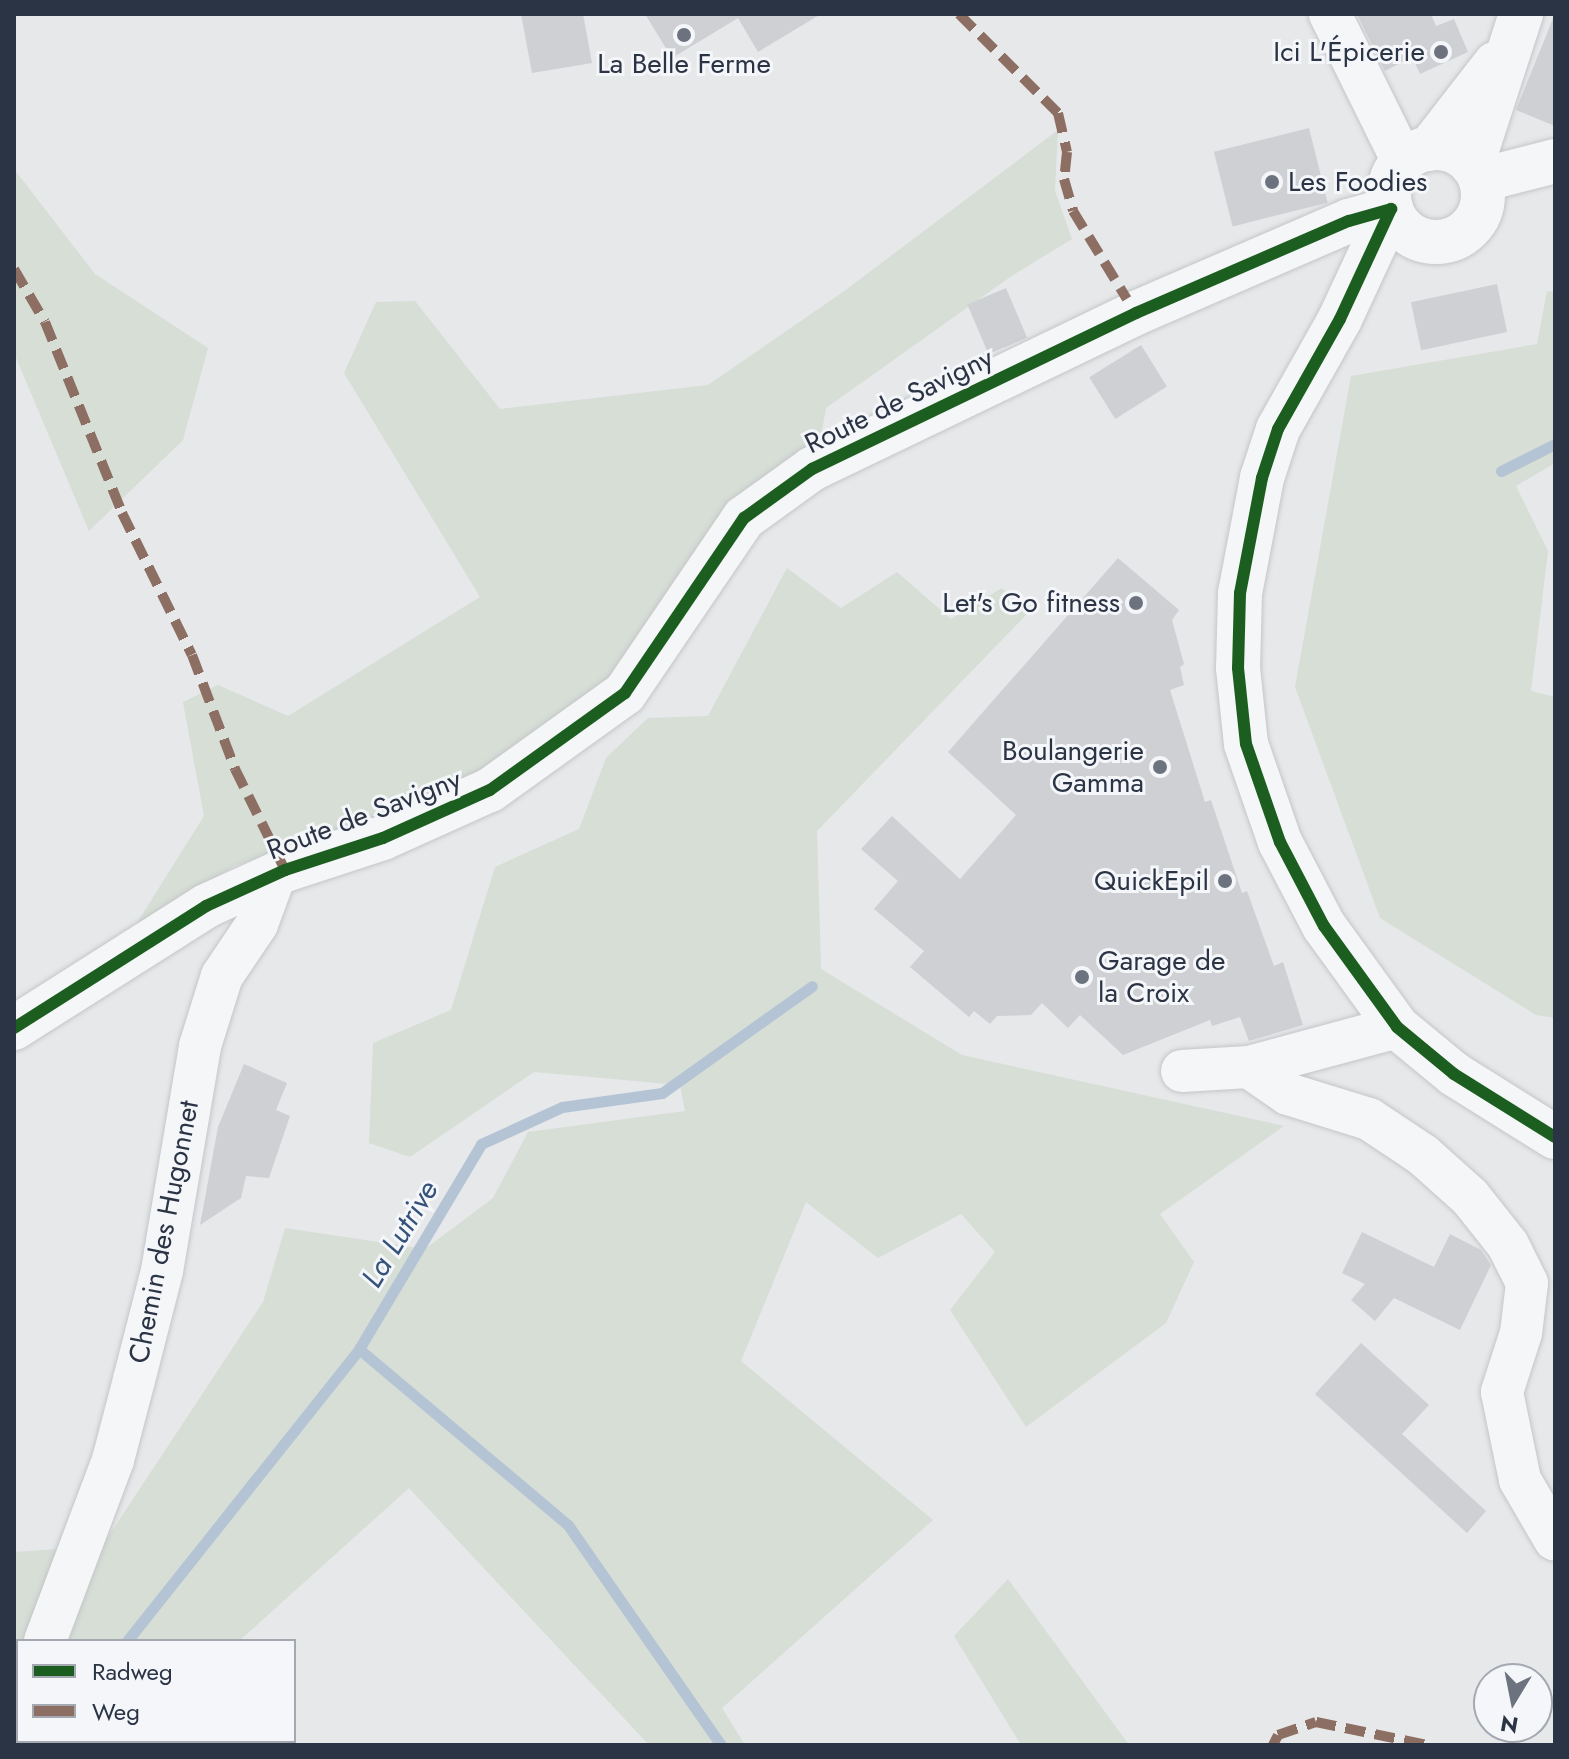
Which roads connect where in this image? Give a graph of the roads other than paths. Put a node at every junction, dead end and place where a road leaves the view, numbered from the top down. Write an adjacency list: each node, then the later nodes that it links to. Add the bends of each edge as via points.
1 (1330, 14): 3 (street)
2 (1513, 34): 3 (street); 5 (street)
3 (1416, 155): 5 (street, via 1453,152); 6 (street, via 1390,184)
4 (1555, 161): 5 (street)
5 (1477, 173): 7 (street, via 1481,209 1465,232 1452,239)
6 (1391, 209): 7 (street, via 1398,223); 8 (street); 9 (street, Route de Savigny, via 1136,313 812,469 744,518 625,693 490,790 383,838)
7 (1424, 240): 8 (street)
8 (1340, 319): 10 (street, via 1278,429 1262,478 1240,593 1238,668 1246,744 1280,842 1324,926)
9 (275, 875): 11 (street, Route de Savigny, via 206,906); 16 (street, Chemin des Hugonnet, via 257,924 222,976 200,1046 159,1285 113,1460)
10 (1397, 1027): 12 (street); 14 (street, via 1454,1074)
11 (14, 1028)
12 (1249, 1067): 13 (street); 15 (street, via 1288,1094 1369,1119 1423,1155 1470,1197 1508,1245 1527,1283 1521,1333 1502,1392 1520,1480)
13 (1182, 1071)
14 (1555, 1137)
15 (1555, 1540)
16 (46, 1639)

